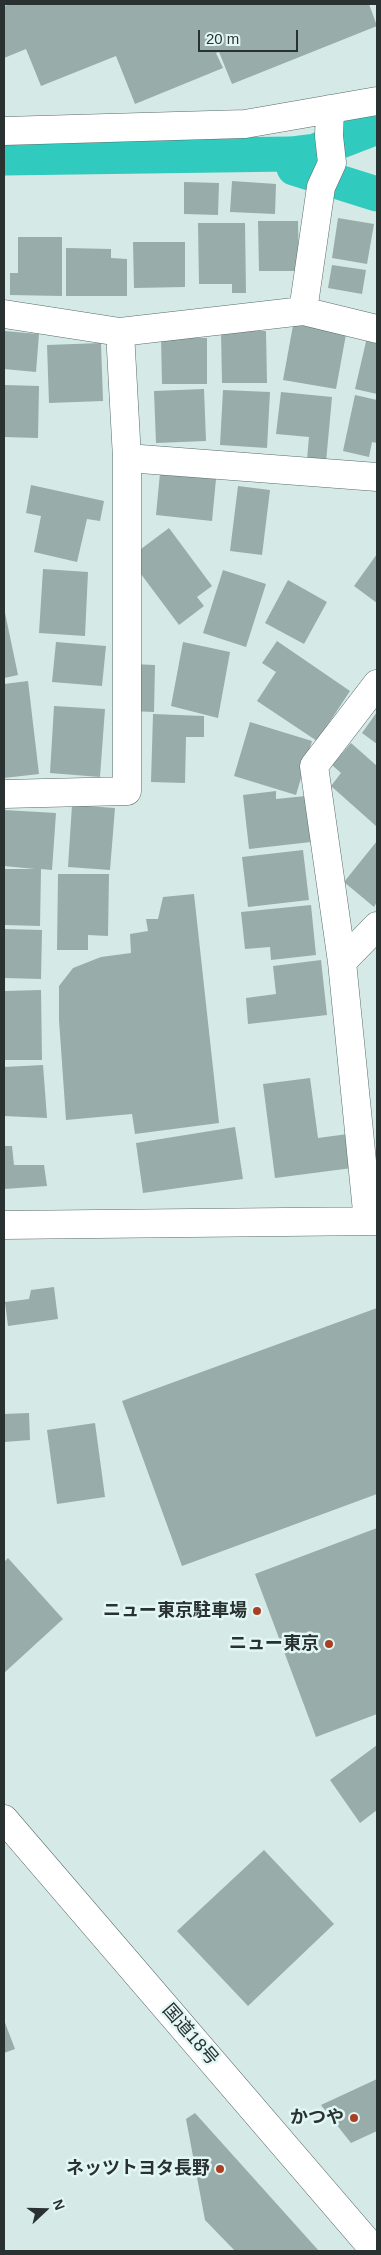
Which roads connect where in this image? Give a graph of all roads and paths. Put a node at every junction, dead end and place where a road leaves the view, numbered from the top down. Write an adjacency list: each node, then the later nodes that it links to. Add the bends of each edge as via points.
1 (377, 101): 3 (main road)
2 (4, 131): 3 (main road, via 245,124)
3 (331, 140): 4 (main road)
4 (303, 311): 6 (main road); 7 (main road)
5 (4, 314): 7 (main road)
6 (377, 329)
7 (120, 332): 8 (main road)
8 (127, 458): 9 (main road); 11 (main road, via 127,791)
9 (377, 477)
10 (377, 684): 13 (main road, via 314,766)
11 (4, 794)
12 (377, 926): 13 (main road)
13 (342, 962): 14 (main road)
14 (373, 1221): 15 (main road)
15 (4, 1225)
16 (4, 1819): 17 (main road, 国道18号)
17 (375, 2251)

